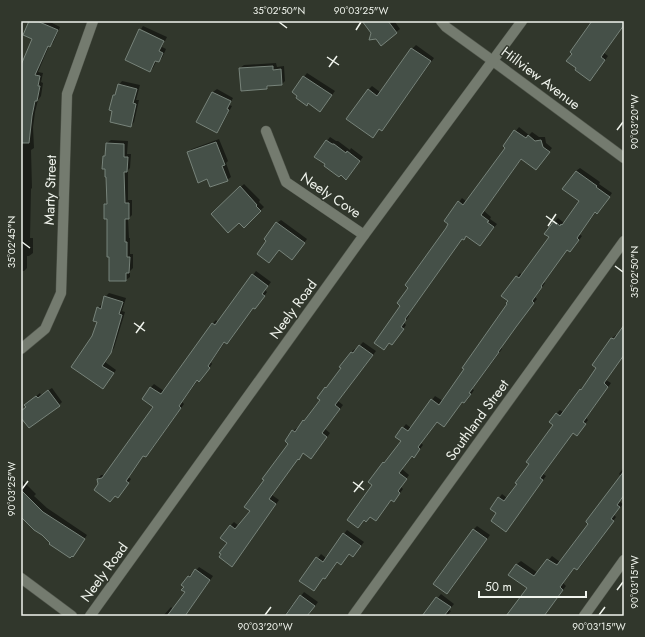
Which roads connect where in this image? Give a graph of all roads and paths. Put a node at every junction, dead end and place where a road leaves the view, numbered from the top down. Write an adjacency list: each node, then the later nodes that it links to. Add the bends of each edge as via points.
1 (93, 21): 9 (street, Marty Street, via 67,94 61,293 45,329)
2 (441, 21): 4 (street, Hillview Avenue)
3 (522, 21): 4 (street, Neely Road)
4 (493, 61): 6 (street, Hillview Avenue); 7 (street, Neely Road)
5 (266, 131): 7 (street, Neely Cove, via 286,182)
6 (624, 158)
7 (364, 235): 13 (street, Neely Road)
8 (624, 240): 14 (street, Southland Street)
9 (21, 349)
10 (624, 560): 15 (street)
11 (21, 578): 12 (street)
12 (72, 616)
13 (90, 616)
14 (353, 616)
15 (584, 616)

